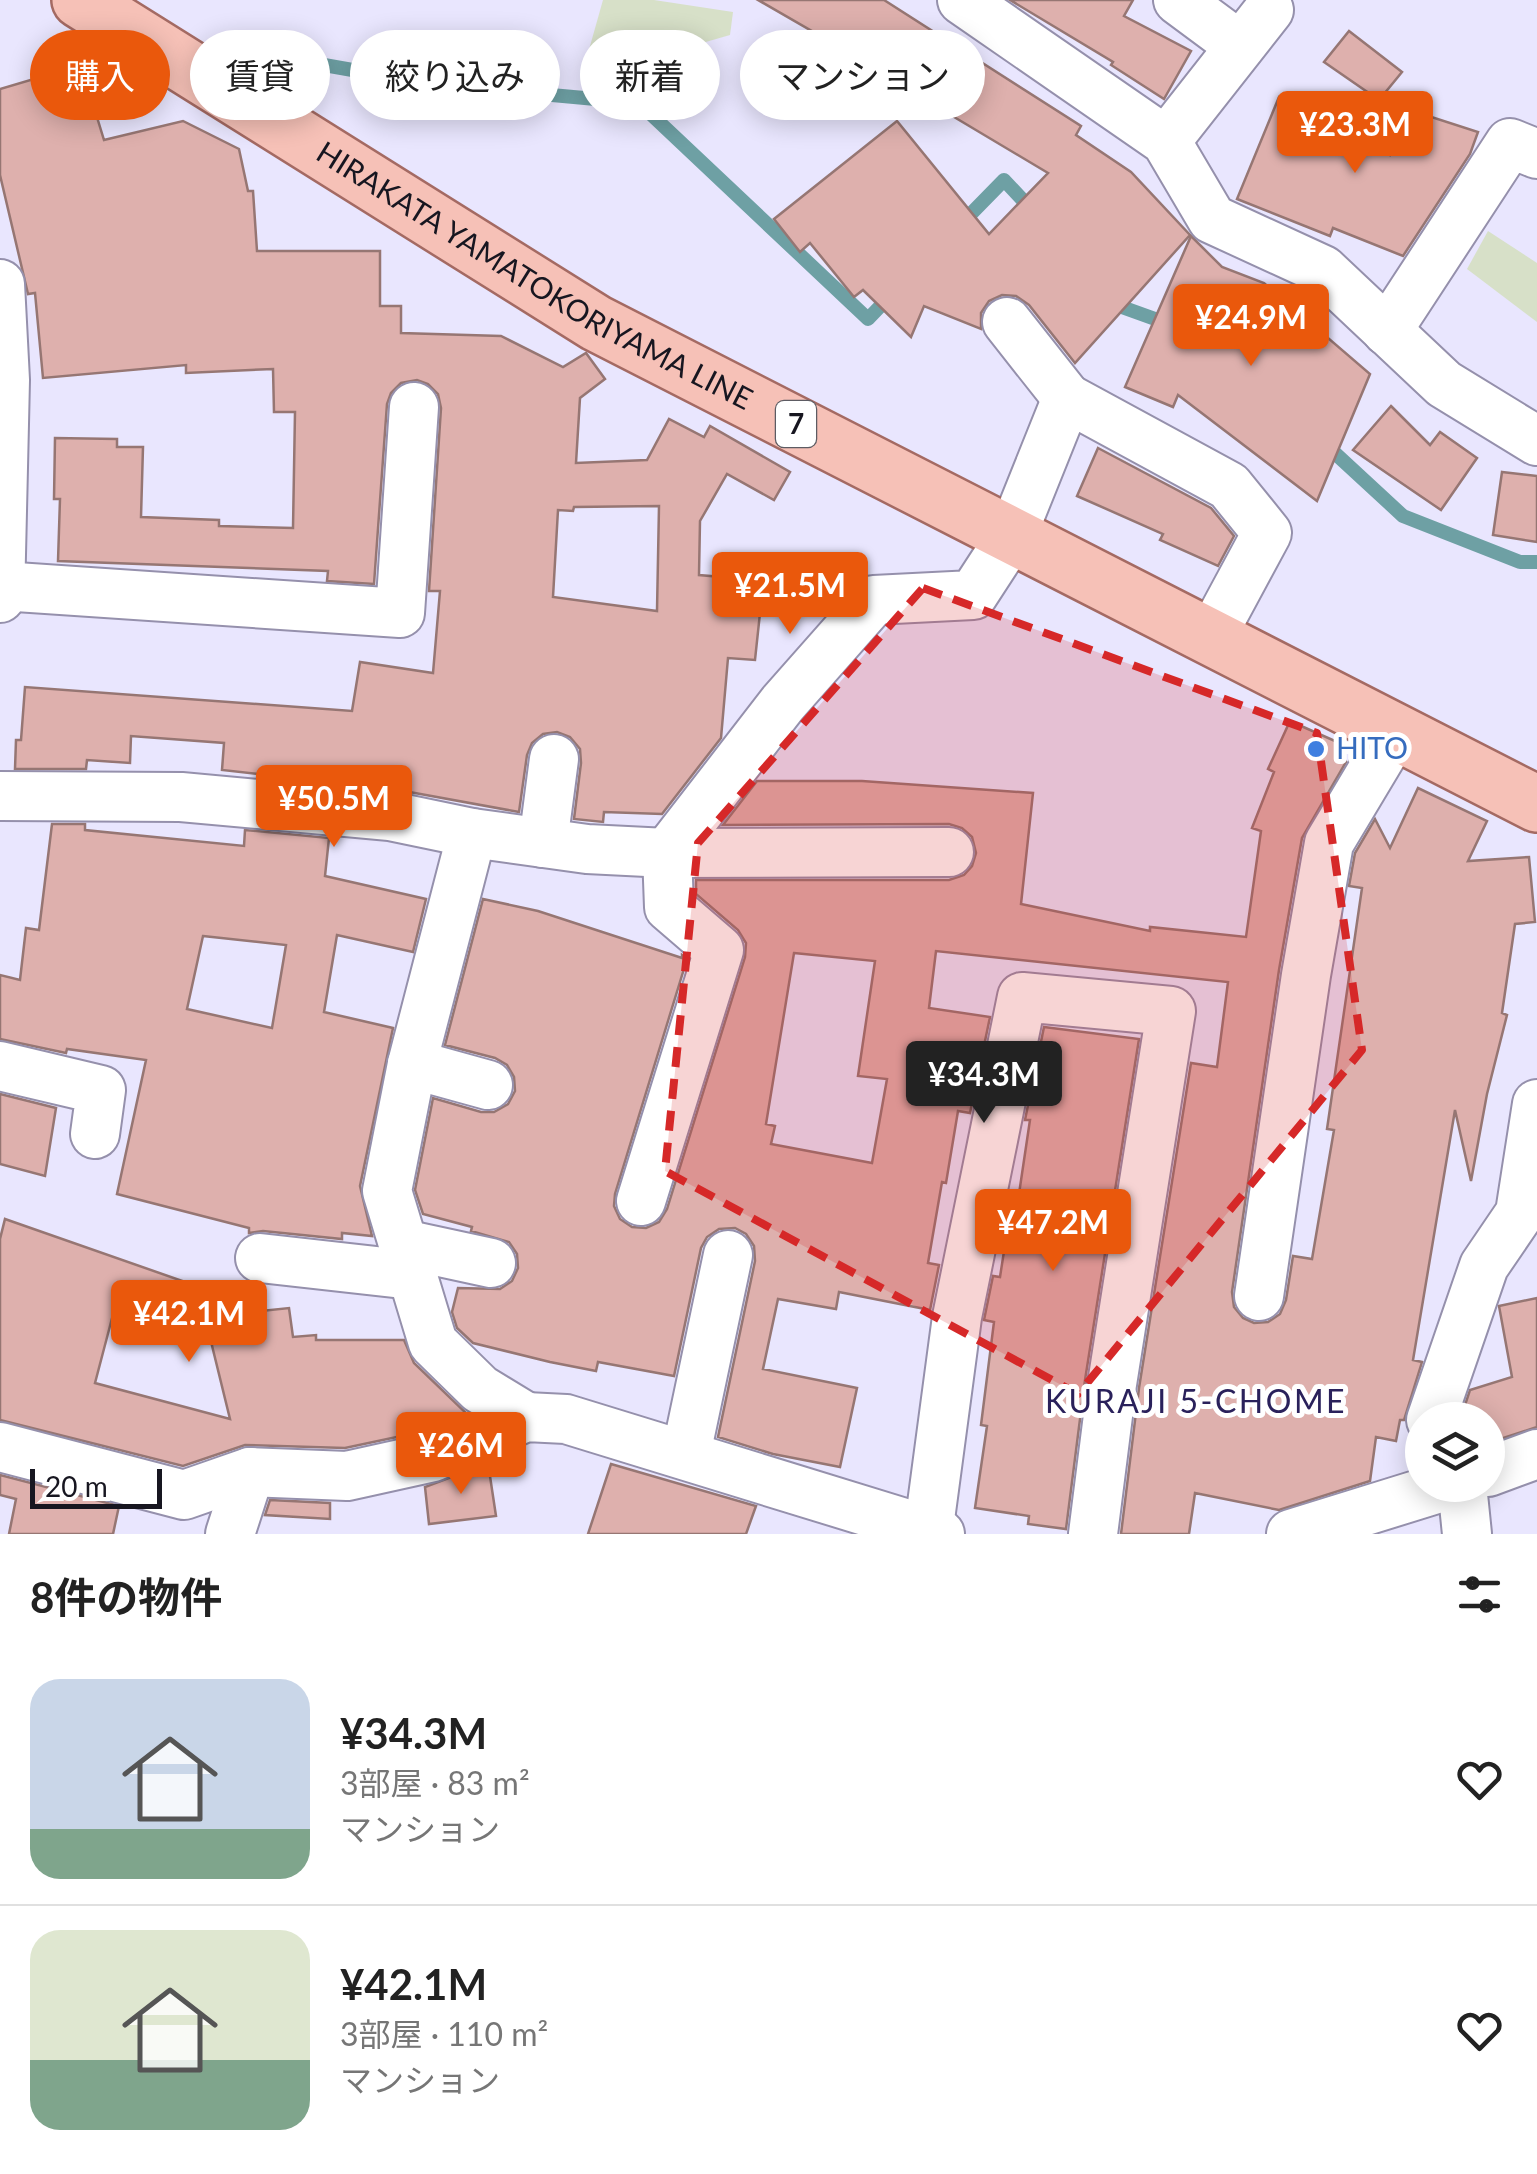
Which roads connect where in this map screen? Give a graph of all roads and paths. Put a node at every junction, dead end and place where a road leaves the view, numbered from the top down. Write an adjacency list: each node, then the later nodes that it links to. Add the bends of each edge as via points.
1 (80, 0): 14 (main road, HIRAKATA YAMATOKORIYAMA LINE / 7, via 596,322)
2 (962, 0): 6 (street)
3 (1178, 0): 5 (street)
4 (1269, 10): 5 (street)
5 (1240, 46): 6 (street)
6 (1166, 141): 10 (street, via 1212,219 1324,270)
7 (1537, 154): 10 (street, via 1510,143)
8 (0, 284): 15 (street)
9 (1006, 322): 11 (street)
10 (1387, 330): 13 (street, via 1444,384)
11 (1067, 398): 14 (street); 17 (street, via 1229,486 1266,533)
12 (414, 407): 15 (street, via 400,614)
13 (1537, 441)
14 (1012, 535): 17 (main road, HIRAKATA YAMATOKORIYAMA LINE / 7); 24 (street, via 973,595 874,600)
15 (1, 586): 16 (street)
16 (0, 598)
17 (1212, 637): 18 (main road, HIRAKATA YAMATOKORIYAMA LINE / 7)
18 (1396, 732): 21 (main road, HIRAKATA YAMATOKORIYAMA LINE / 7); 38 (street, via 1330,844)
19 (554, 758): 23 (street)
20 (0, 796): 22 (street, via 181,797 390,816)
21 (1537, 804)
22 (472, 833): 23 (street); 26 (street)
23 (543, 843): 24 (street)
24 (667, 852): 25 (street); 31 (street, via 669,906 719,950)
25 (949, 852)
26 (412, 1064): 28 (street); 35 (street, via 387,1191)
27 (0, 1066): 29 (street)
28 (488, 1085)
29 (101, 1093)
30 (1537, 1104): 37 (street, via 1520,1213)
31 (641, 1200)
32 (1537, 1254): 37 (street)
33 (728, 1255): 42 (street)
34 (260, 1258): 35 (street)
35 (407, 1260): 36 (street); 40 (street, via 433,1344 480,1388)
36 (491, 1263)
37 (1484, 1266): 39 (street)
38 (1259, 1296)
39 (1437, 1402)
40 (526, 1416): 42 (street, via 566,1419); 45 (street, via 432,1457 347,1476)
41 (0, 1447): 45 (street, via 184,1494)
42 (686, 1454): 48 (street)
43 (1537, 1454): 44 (street)
44 (1505, 1466)
45 (250, 1472): 49 (street)
46 (1405, 1499): 51 (street)
47 (1464, 1502): 52 (street)
48 (931, 1533): 50 (street, via 957,1317 1022,996 1171,1011)
49 (230, 1534)
50 (1094, 1534)
51 (1291, 1534)
52 (1467, 1534)

